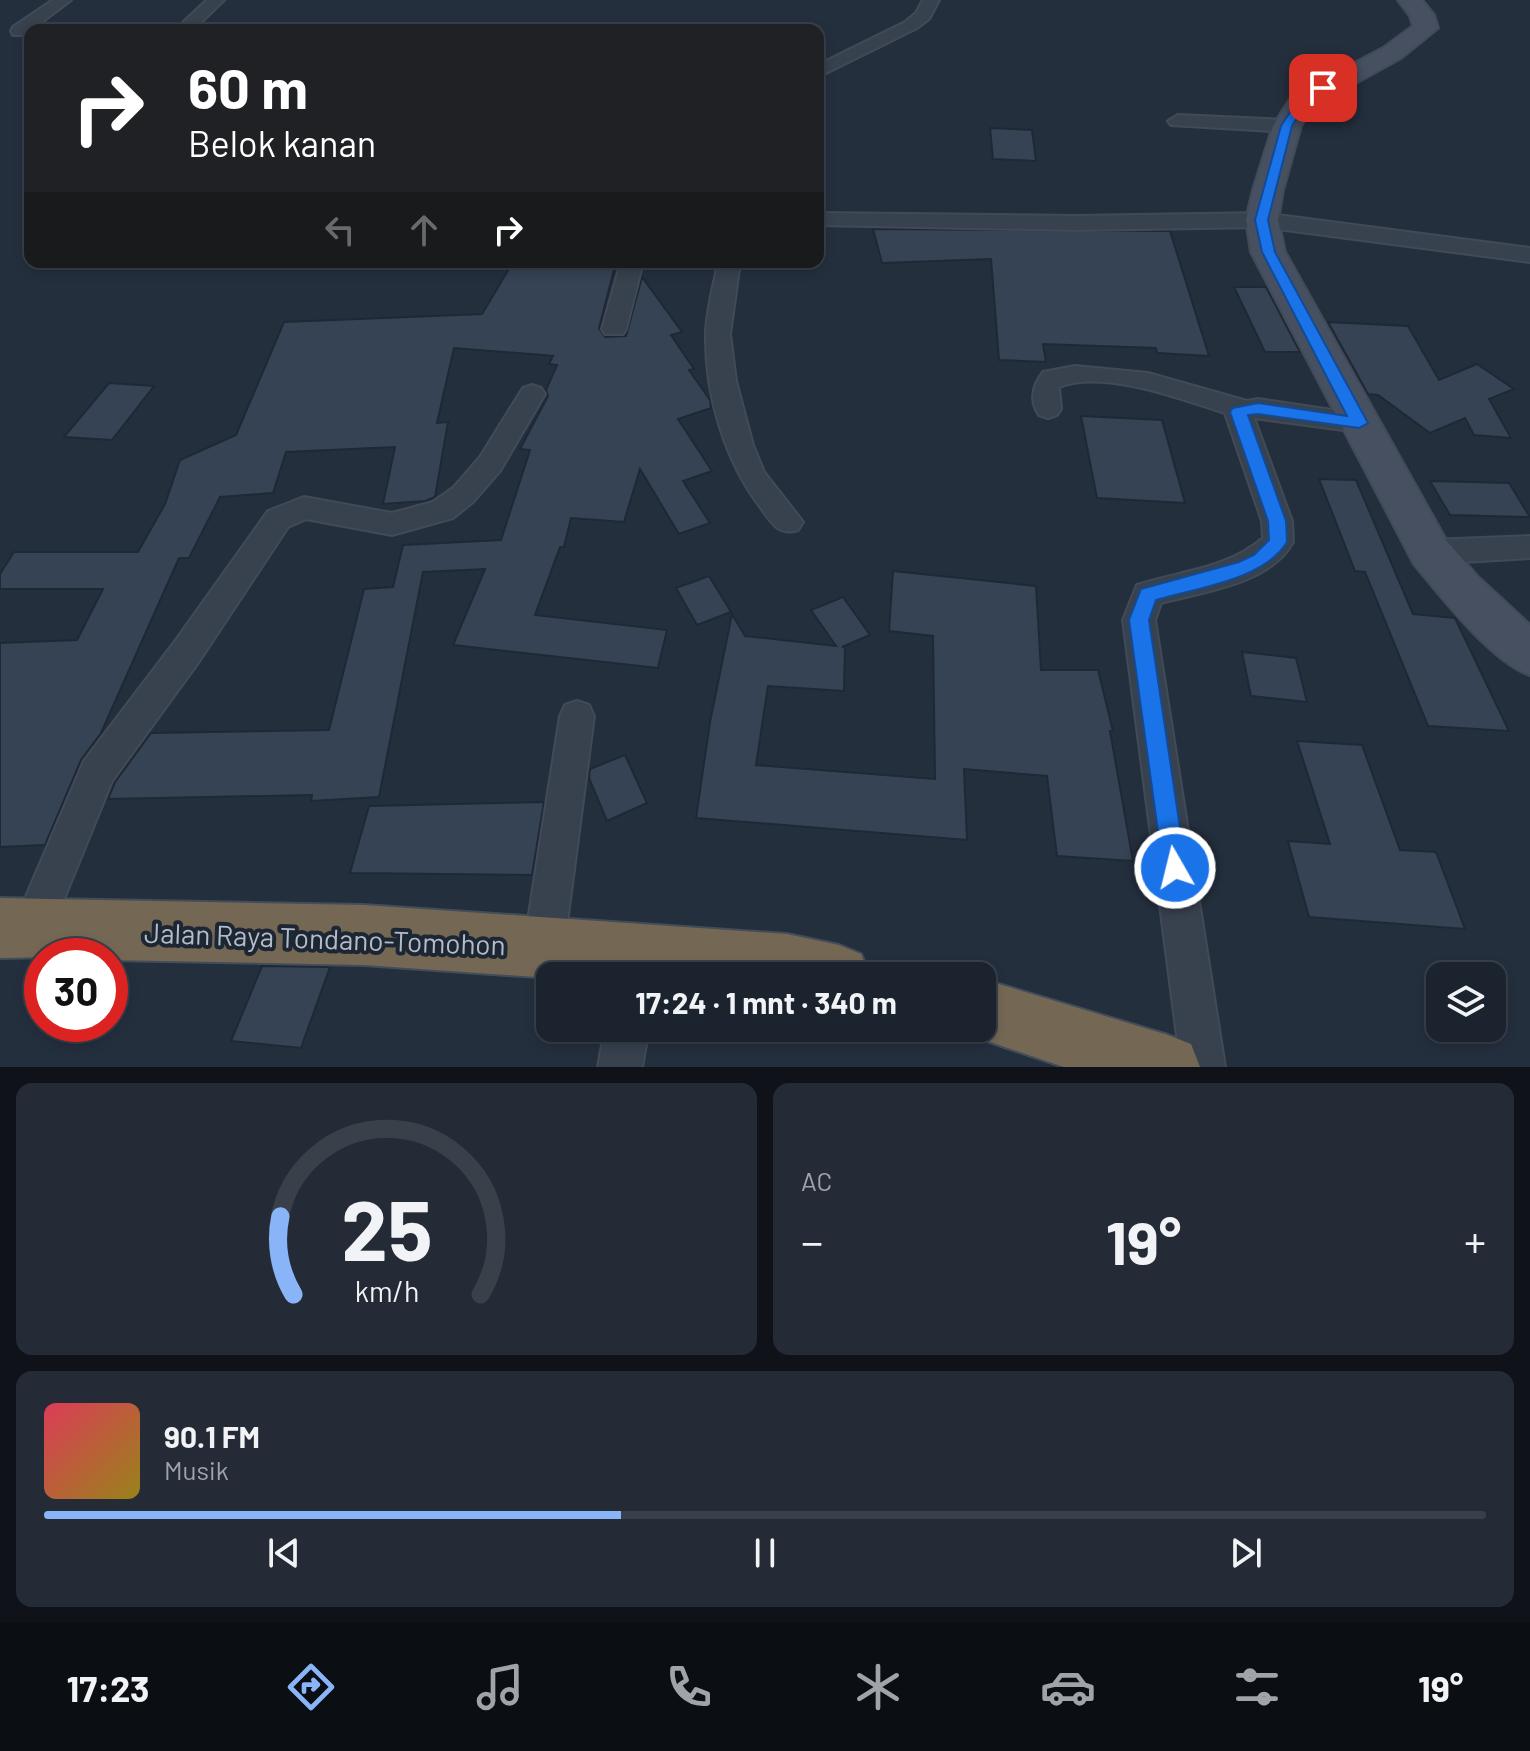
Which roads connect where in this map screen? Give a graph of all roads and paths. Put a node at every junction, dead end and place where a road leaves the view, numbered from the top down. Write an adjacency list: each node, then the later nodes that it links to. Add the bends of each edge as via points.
1 (63, 0): 5 (street)
2 (216, 0): 6 (street)
3 (931, 0): 9 (street, via 911,25)
4 (1410, 0): 11 (main road, via 1426,28 1392,53 1302,102)
5 (34, 24)
6 (190, 24)
7 (0, 30): 8 (street)
8 (24, 32)
9 (824, 69)
10 (1178, 121): 11 (street)
11 (1287, 126): 13 (main road)
12 (824, 219): 13 (street)
13 (1262, 220): 14 (street); 21 (main road, via 1268,252)
14 (1530, 255)
15 (630, 268): 17 (street)
16 (728, 268): 22 (street, via 718,334 723,381 752,476)
17 (614, 329)
18 (532, 394): 27 (street, via 490,464 443,510 392,524 304,508 278,519 114,746)
19 (1048, 409): 20 (street, via 1046,386 1052,378 1067,375 1161,385)
20 (1242, 409): 21 (street); 34 (street, via 1237,415 1277,521 1278,542 1245,568 1148,594 1139,620)
21 (1359, 423): 24 (main road)
22 (788, 522)
23 (1530, 547): 24 (street)
24 (1430, 552): 25 (main road)
25 (1530, 655)
26 (577, 716): 28 (street)
27 (16, 929): 28 (highway, Jalan Raya Tondano-Tomohon, via 364,935)
28 (544, 946): 29 (highway, Jalan Raya Tondano-Tomohon)
29 (623, 962)
30 (996, 1014): 33 (highway)
31 (624, 1042): 32 (street)
32 (620, 1067)
33 (1168, 1067)
34 (1203, 1067)

